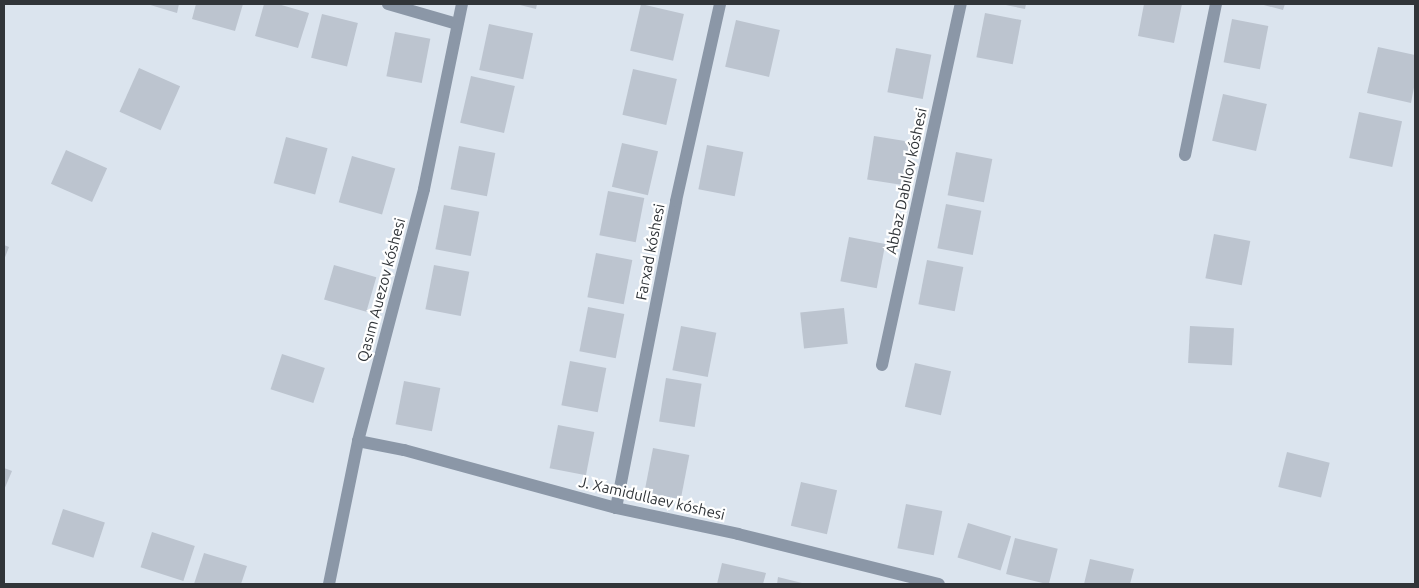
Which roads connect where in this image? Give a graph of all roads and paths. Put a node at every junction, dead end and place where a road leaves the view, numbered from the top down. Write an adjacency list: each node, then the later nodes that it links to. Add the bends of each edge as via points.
1 (388, 4): 6 (street)
2 (462, 4): 6 (street, Qasım Auezov kóshesi)
3 (720, 4): 10 (street, Farxad kóshesi, via 676,201)
4 (961, 4): 8 (street, Abbaz Dabılov kóshesi)
5 (1216, 4): 7 (street)
6 (457, 24): 9 (street, Qasım Auezov kóshesi, via 424,190)
7 (1185, 155)
8 (882, 365)
9 (358, 441): 10 (street, J. Xamidullaev kóshesi, via 404,450); 11 (street, Qasım Auezov kóshesi)
10 (616, 508): 12 (street, J. Xamidullaev kóshesi, via 738,534)
11 (329, 584)
12 (939, 584)

